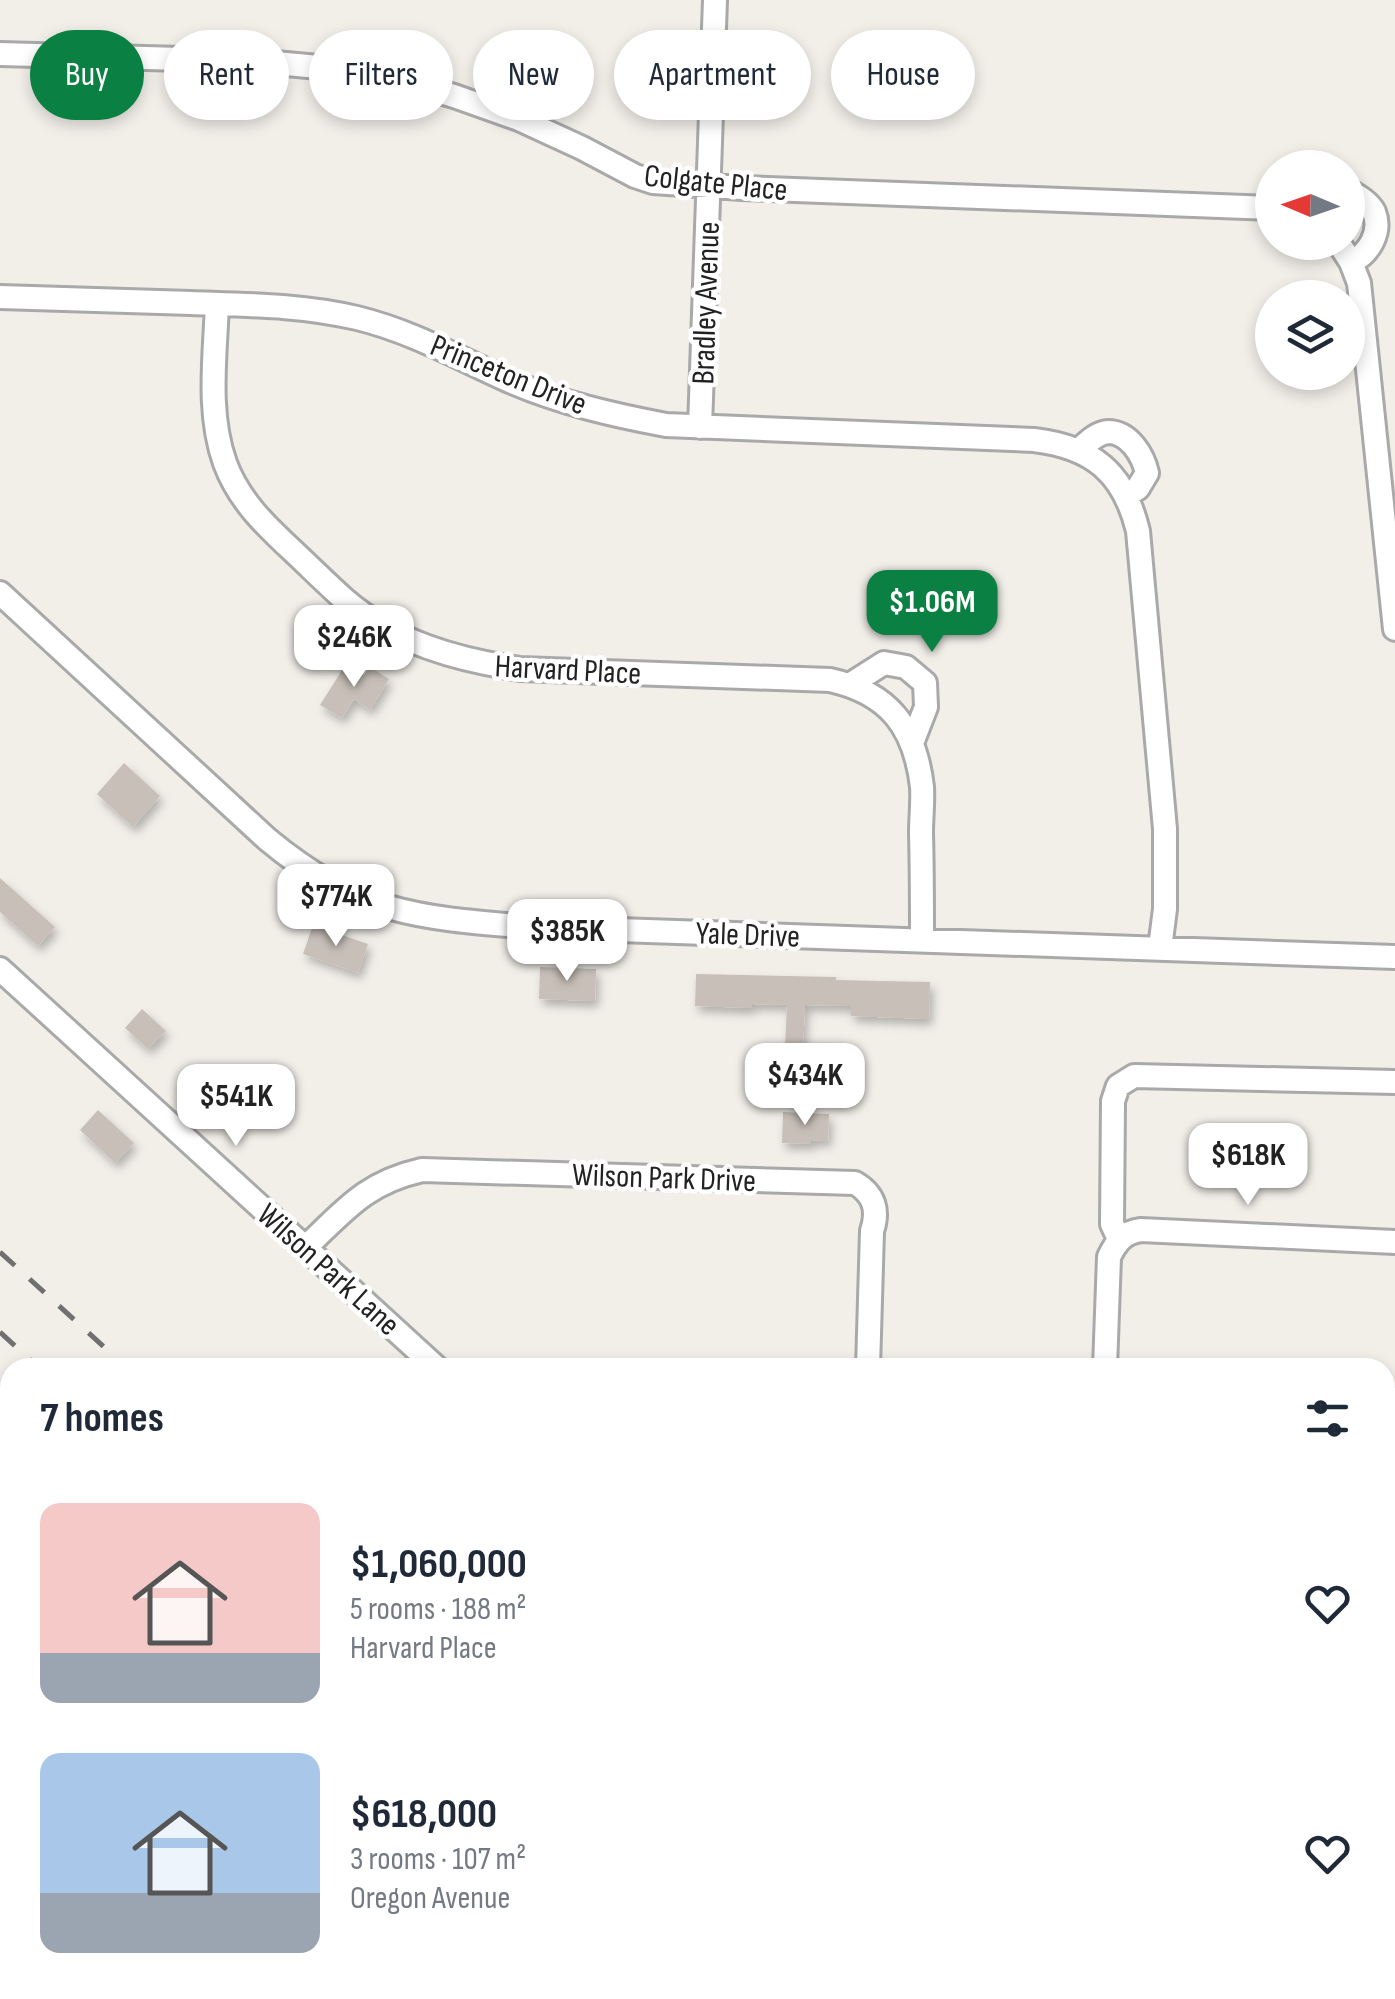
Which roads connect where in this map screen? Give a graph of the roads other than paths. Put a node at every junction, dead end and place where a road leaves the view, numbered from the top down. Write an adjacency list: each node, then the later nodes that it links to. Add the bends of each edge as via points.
1 (715, 0): 3 (street, Bradley Avenue)
2 (0, 54): 3 (street, Colgate Place, via 254,61 393,78 519,120 635,176)
3 (709, 186): 5 (street, Colgate Place); 10 (street, Bradley Avenue)
4 (1365, 202): 6 (street, via 1376,222)
5 (1255, 207)
6 (1365, 251)
7 (1349, 260): 14 (street, via 1359,283)
8 (0, 297): 9 (street, Princeton Drive)
9 (217, 304): 10 (street, Princeton Drive, via 357,318 441,346 562,401); 15 (street, Harvard Place, via 217,435 238,491 308,566 381,624 448,655 520,670)
10 (700, 427): 11 (street, Princeton Drive, via 1034,440)
11 (1079, 450): 12 (street, Princeton Drive, via 1100,462); 12 (street, Princeton Drive, via 1106,432 1123,436 1144,457 1147,472)
12 (1126, 496): 18 (street, Princeton Drive, via 1138,531 1165,829)
13 (0, 593): 17 (street, Yale Drive, via 294,862 371,903 441,920 531,927)
14 (1395, 629)
15 (851, 684): 16 (street, Harvard Place, via 887,706); 16 (street, Harvard Place, via 884,663 906,667 925,683 926,707)
16 (912, 743): 17 (street, Harvard Place, via 922,790)
17 (922, 940): 18 (street, Yale Drive)
18 (1160, 948): 19 (street, Yale Drive)
19 (1395, 957)
20 (0, 969): 24 (street, Wilson Park Lane)
21 (1395, 1082): 22 (street, via 1134,1076 1118,1086 1113,1101 1112,1224)
22 (1119, 1239): 23 (street, via 1141,1230); 27 (street, via 1110,1257)
23 (1395, 1242)
24 (305, 1248): 25 (street, Wilson Park Lane); 26 (street, Wilson Park Drive, via 378,1184 422,1170 842,1181 864,1188 876,1208)
25 (426, 1358)
26 (868, 1358)
27 (1105, 1358)

